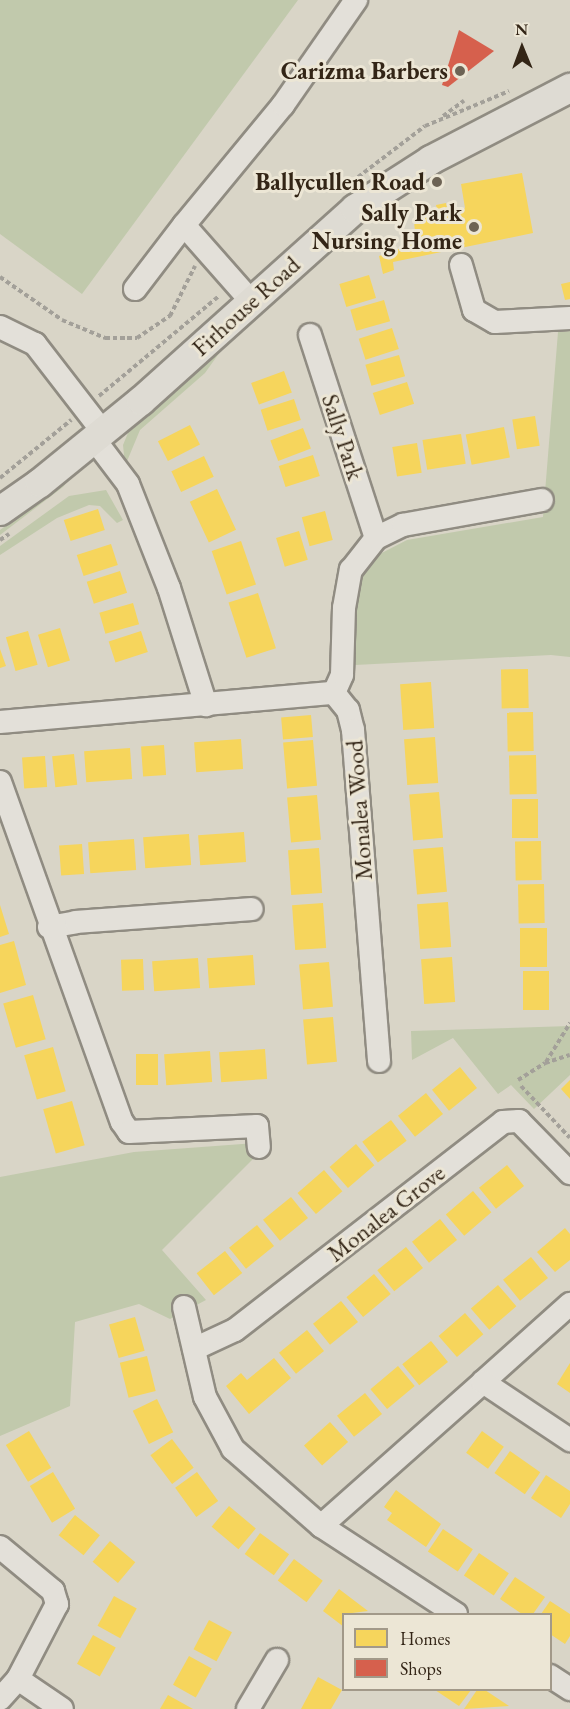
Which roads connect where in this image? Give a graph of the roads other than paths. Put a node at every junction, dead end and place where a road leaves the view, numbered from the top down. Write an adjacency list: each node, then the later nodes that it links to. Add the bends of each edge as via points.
1 (356, 0): 3 (street, via 283,105)
2 (570, 88): 6 (main road, Firhouse Road, via 430,160 355,209)
3 (184, 225): 5 (street); 6 (street)
4 (461, 266): 7 (street, via 474,310 495,322)
5 (135, 289)
6 (251, 301): 10 (main road, Firhouse Road)
7 (566, 318)
8 (0, 327): 10 (street, via 35,344)
9 (310, 335): 13 (street, Sally Park)
10 (99, 436): 12 (main road, Firhouse Road); 15 (street, via 128,484 169,588)
11 (542, 500): 13 (street, via 403,525)
12 (0, 511)
13 (376, 538): 14 (street, via 351,570 344,608 342,675)
14 (334, 693): 15 (street); 20 (street, Monalea Wood, via 348,710 353,730)
15 (206, 705): 16 (street)
16 (0, 722)
17 (0, 783): 19 (street)
18 (252, 909): 19 (street)
19 (50, 927): 21 (street, via 129,1132 257,1126)
20 (379, 1062)
21 (259, 1147)
22 (570, 1173): 25 (street, Monalea Grove, via 519,1121 503,1122 235,1330)
23 (570, 1304): 26 (street)
24 (184, 1307): 25 (street)
25 (194, 1349): 28 (street, via 205,1396 233,1449)
26 (483, 1382): 27 (street); 28 (street)
27 (570, 1440)
28 (321, 1526): 30 (street)
29 (0, 1547): 33 (street, via 53,1591 57,1604)
30 (454, 1613)
31 (277, 1660): 37 (street)
32 (552, 1677): 34 (street)
33 (18, 1679): 35 (street); 36 (street)
34 (570, 1689)
35 (0, 1699)
36 (62, 1709)
37 (248, 1709)

